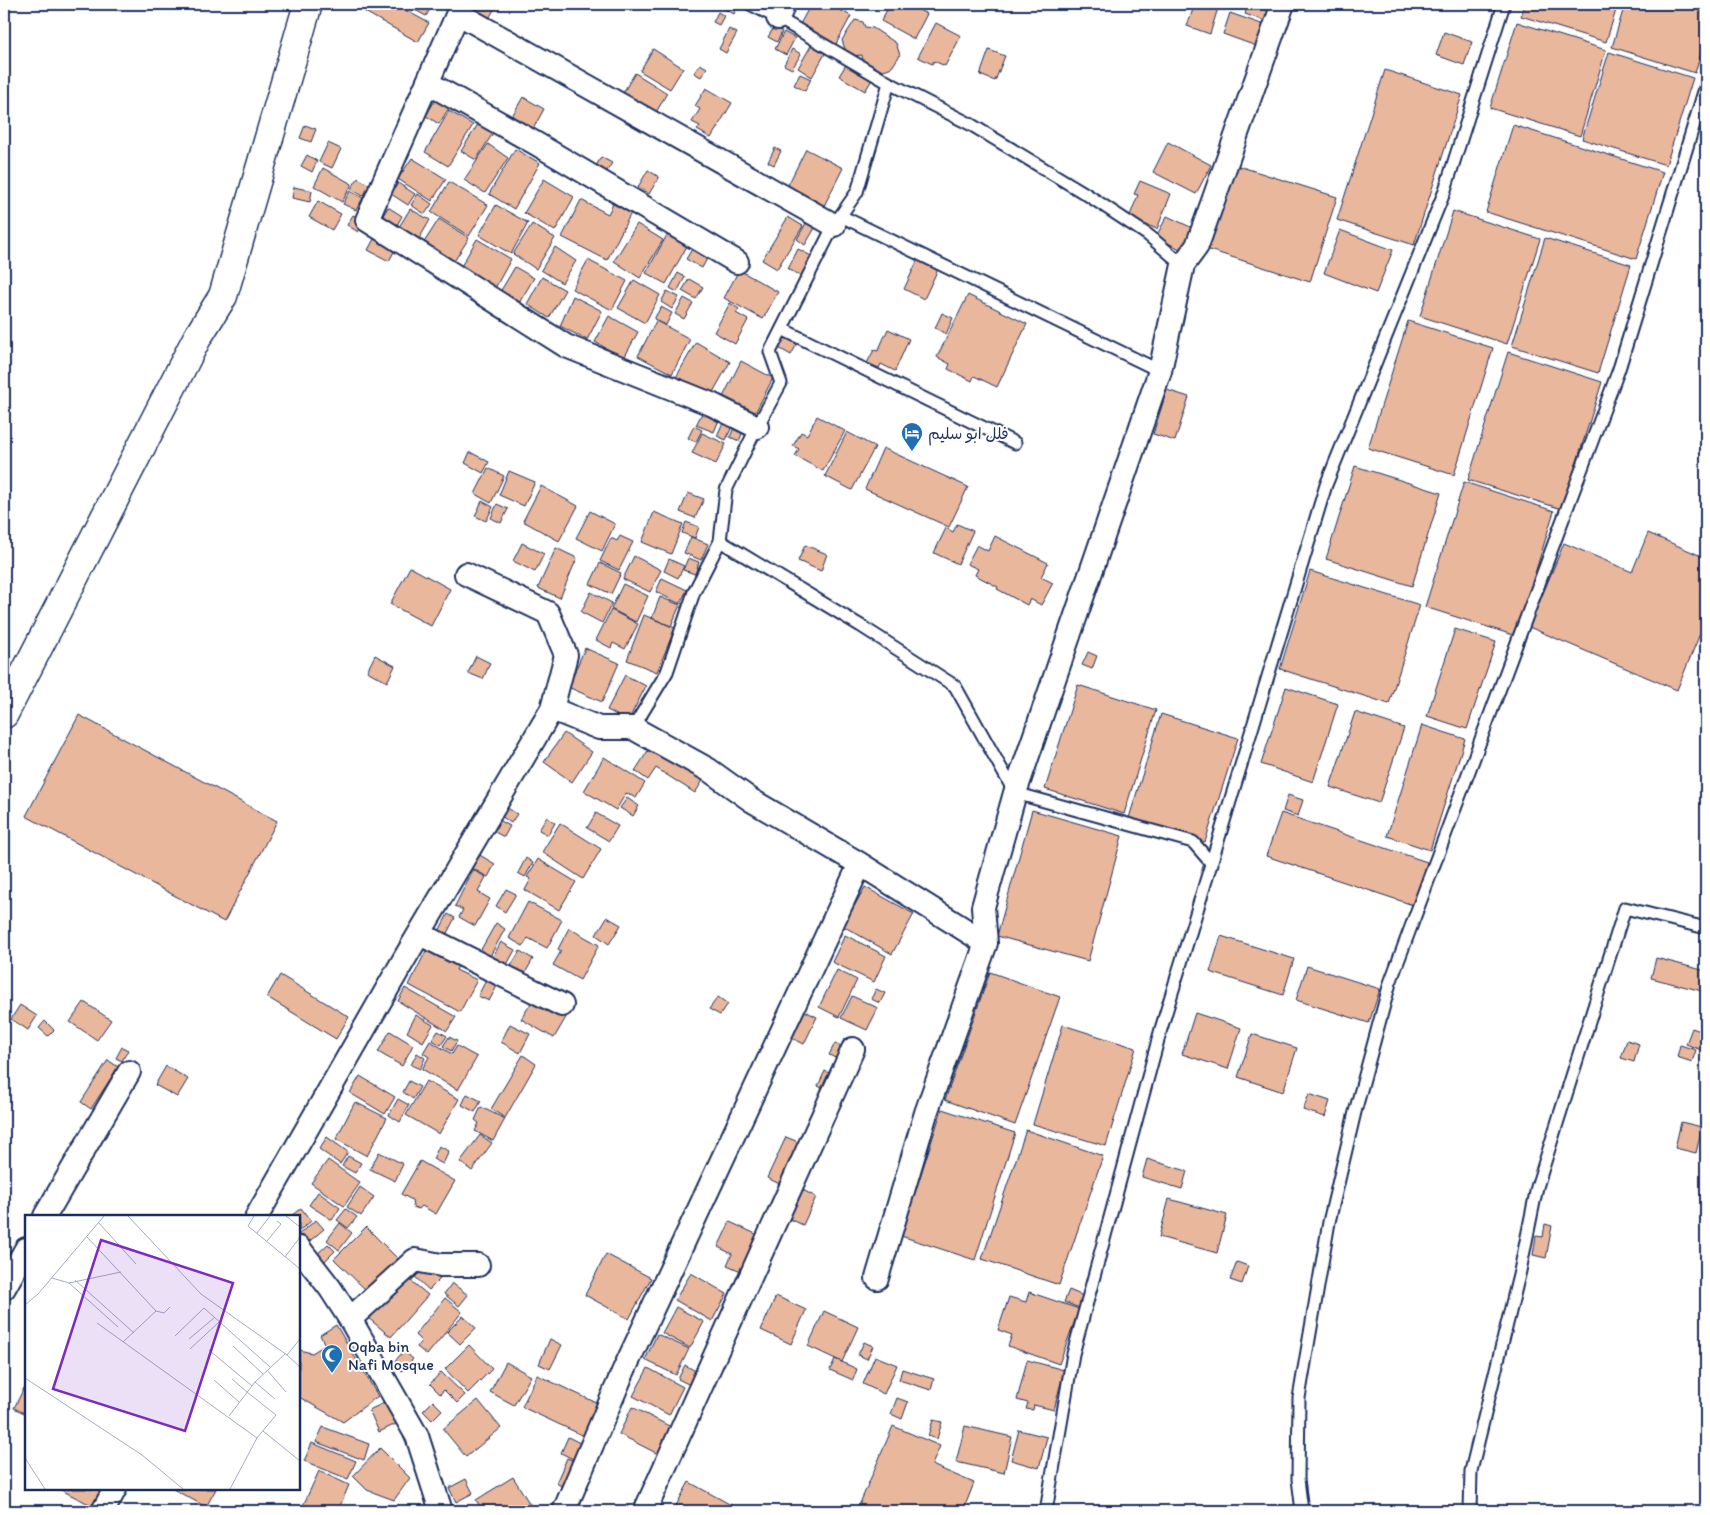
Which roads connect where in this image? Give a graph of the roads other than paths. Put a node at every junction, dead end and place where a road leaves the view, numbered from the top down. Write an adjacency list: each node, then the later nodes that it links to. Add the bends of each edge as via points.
1 (308, 4): 20 (street, via 224,296 196,338)
2 (750, 4): 6 (lane)
3 (1283, 4): 12 (street, via 1197,246)
4 (1504, 4): 24 (lane, via 1444,193 1326,485)
5 (460, 9): 7 (street); 10 (street)
6 (781, 11): 8 (lane)
7 (428, 83): 11 (street); 15 (street, via 366,220 566,346 711,404)
8 (889, 83): 10 (lane, via 857,192); 12 (lane, via 970,124 1086,194 1148,235)
9 (1706, 85): 45 (lane, via 1619,369 1390,983 1329,1222 1299,1398 1298,1479)
10 (838, 220): 13 (lane); 14 (lane)
11 (737, 262)
12 (1183, 266): 14 (street)
13 (782, 329): 15 (lane, via 770,352 781,383); 16 (lane)
14 (1160, 371): 22 (street)
15 (757, 427): 17 (lane, via 726,490)
16 (1015, 443)
17 (720, 541): 21 (lane, via 694,592 667,672); 22 (lane, via 955,686)
18 (466, 574): 19 (street, via 548,613 566,655)
19 (552, 709): 21 (street, via 599,728); 26 (street)
20 (4, 714)
21 (633, 728): 23 (street, via 709,770 751,800)
22 (1015, 793): 24 (lane, via 1193,842); 27 (street, via 983,907)
23 (860, 864): 27 (street); 42 (street, via 623,1372)
24 (1212, 864): 44 (lane, via 1161,1029 1073,1354)
25 (1706, 927): 46 (lane, via 1625,908 1537,1187 1471,1471)
26 (420, 934): 28 (street); 31 (street)
27 (986, 943): 36 (street, via 926,1113)
28 (562, 1005)
29 (853, 1049): 43 (street)
30 (129, 1072): 32 (street)
31 (265, 1212)
32 (46, 1215)
33 (300, 1249): 38 (street)
34 (25, 1251): 37 (street)
35 (478, 1265): 38 (street, via 441,1265 415,1260)
36 (877, 1278)
37 (4, 1288)
38 (350, 1318): 41 (street, via 418,1436)
39 (114, 1490): 40 (street)
40 (103, 1511)
41 (442, 1511)
42 (564, 1511)
43 (646, 1511)
44 (1046, 1511)
45 (1302, 1511)
46 (1470, 1511)

